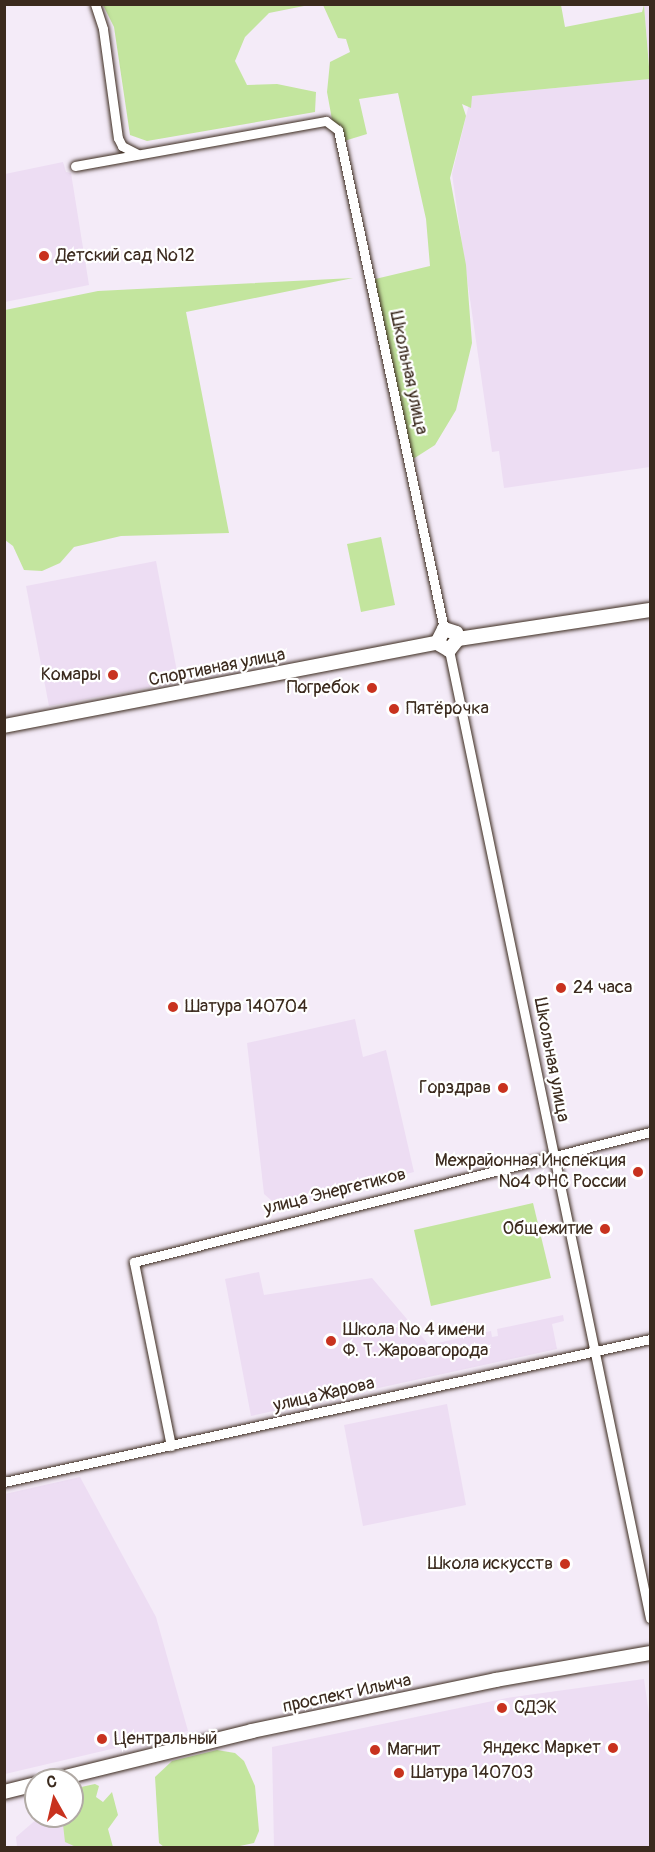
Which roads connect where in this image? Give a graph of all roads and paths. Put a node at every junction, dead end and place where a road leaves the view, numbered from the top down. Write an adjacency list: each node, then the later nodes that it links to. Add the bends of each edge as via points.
1 (94, 4): 2 (street, via 103,29 118,138 130,152)
2 (143, 155): 3 (street); 5 (street, Школьная улица, via 326,122 333,125 346,165)
3 (75, 166)
4 (651, 610): 7 (street)
5 (444, 629): 6 (street); 7 (street, via 451,630)
6 (437, 642): 7 (street); 8 (street, Спортивная улица)
7 (454, 645): 10 (street, Школьная улица)
8 (4, 726)
9 (651, 1132): 10 (street, улица Энергетиков)
10 (553, 1155): 12 (street, Школьная улица); 13 (street, улица Энергетиков, via 134,1262)
11 (651, 1339): 12 (street, улица Жарова)
12 (596, 1351): 13 (street, улица Жарова); 15 (street, Школьная улица)
13 (171, 1446): 14 (street, улица Жарова)
14 (4, 1482)
15 (651, 1618)
16 (651, 1653): 17 (street, проспект Ильича, via 496,1680 252,1731)
17 (84, 1772)
18 (24, 1788): 19 (street)
19 (4, 1792)

